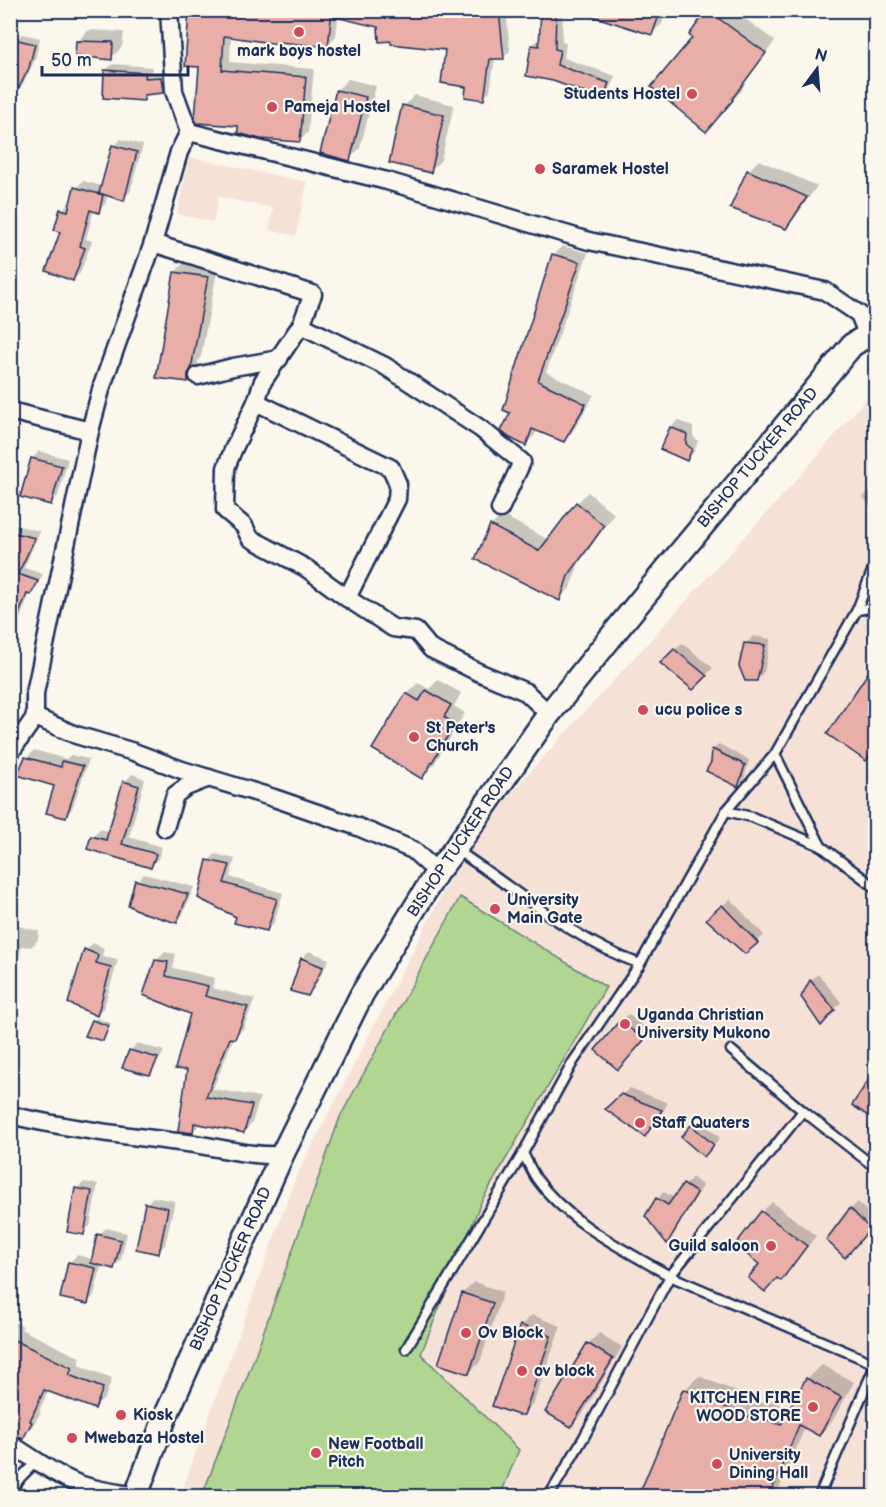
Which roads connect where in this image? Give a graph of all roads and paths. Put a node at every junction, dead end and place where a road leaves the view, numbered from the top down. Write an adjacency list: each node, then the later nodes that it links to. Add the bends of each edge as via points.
1 (169, 10): 2 (street, via 174,91)
2 (189, 132): 3 (street, via 179,152); 5 (street, via 387,181 589,241 825,291 860,314)
3 (153, 243): 4 (street, via 313,294); 10 (street)
4 (301, 325): 6 (street); 11 (street, via 385,366 481,429 522,462)
5 (872, 333): 16 (main road, BISHOP TUCKER ROAD, via 852,345)
6 (279, 358): 7 (street); 8 (street, via 263,381)
7 (198, 376)
8 (256, 402): 13 (street, via 226,468 225,510 244,526 250,538 306,568); 13 (street, via 391,468 398,484 396,499)
9 (10, 411): 10 (street)
10 (90, 431): 17 (street, via 35,693)
11 (501, 509)
12 (876, 561): 15 (lane)
13 (347, 598): 16 (street, via 393,628 416,631 431,649 526,692)
14 (876, 607): 15 (lane)
15 (857, 610): 19 (lane)
16 (549, 714): 24 (main road, BISHOP TUCKER ROAD)
17 (35, 717): 18 (street); 20 (street, via 76,735)
18 (10, 753)
19 (775, 754): 21 (lane); 23 (lane)
20 (209, 778): 22 (street, via 175,795); 25 (street, via 358,827 413,850)
21 (726, 811): 23 (lane, via 752,817); 27 (lane)
22 (165, 828)
23 (821, 846): 26 (lane)
24 (455, 849): 25 (main road, BISHOP TUCKER ROAD); 27 (lane, via 606,951)
25 (437, 872): 32 (main road, BISHOP TUCKER ROAD, via 362,994)
26 (876, 888)
27 (640, 964): 31 (lane, via 573,1062)
28 (731, 1050): 29 (lane)
29 (803, 1111): 33 (lane); 34 (lane)
30 (10, 1115): 32 (street, via 87,1131 262,1156)
31 (524, 1153): 34 (lane, via 535,1177 580,1222); 35 (lane)
32 (282, 1155): 41 (main road, BISHOP TUCKER ROAD, via 164,1420)
33 (876, 1168)
34 (670, 1276): 36 (lane); 42 (lane)
35 (406, 1349)
36 (875, 1364): 43 (lane)
37 (10, 1444): 38 (street)
38 (38, 1461): 39 (lane); 40 (street)
39 (10, 1492)
40 (93, 1493): 41 (street)
41 (136, 1496)
42 (549, 1497)
43 (819, 1497)

